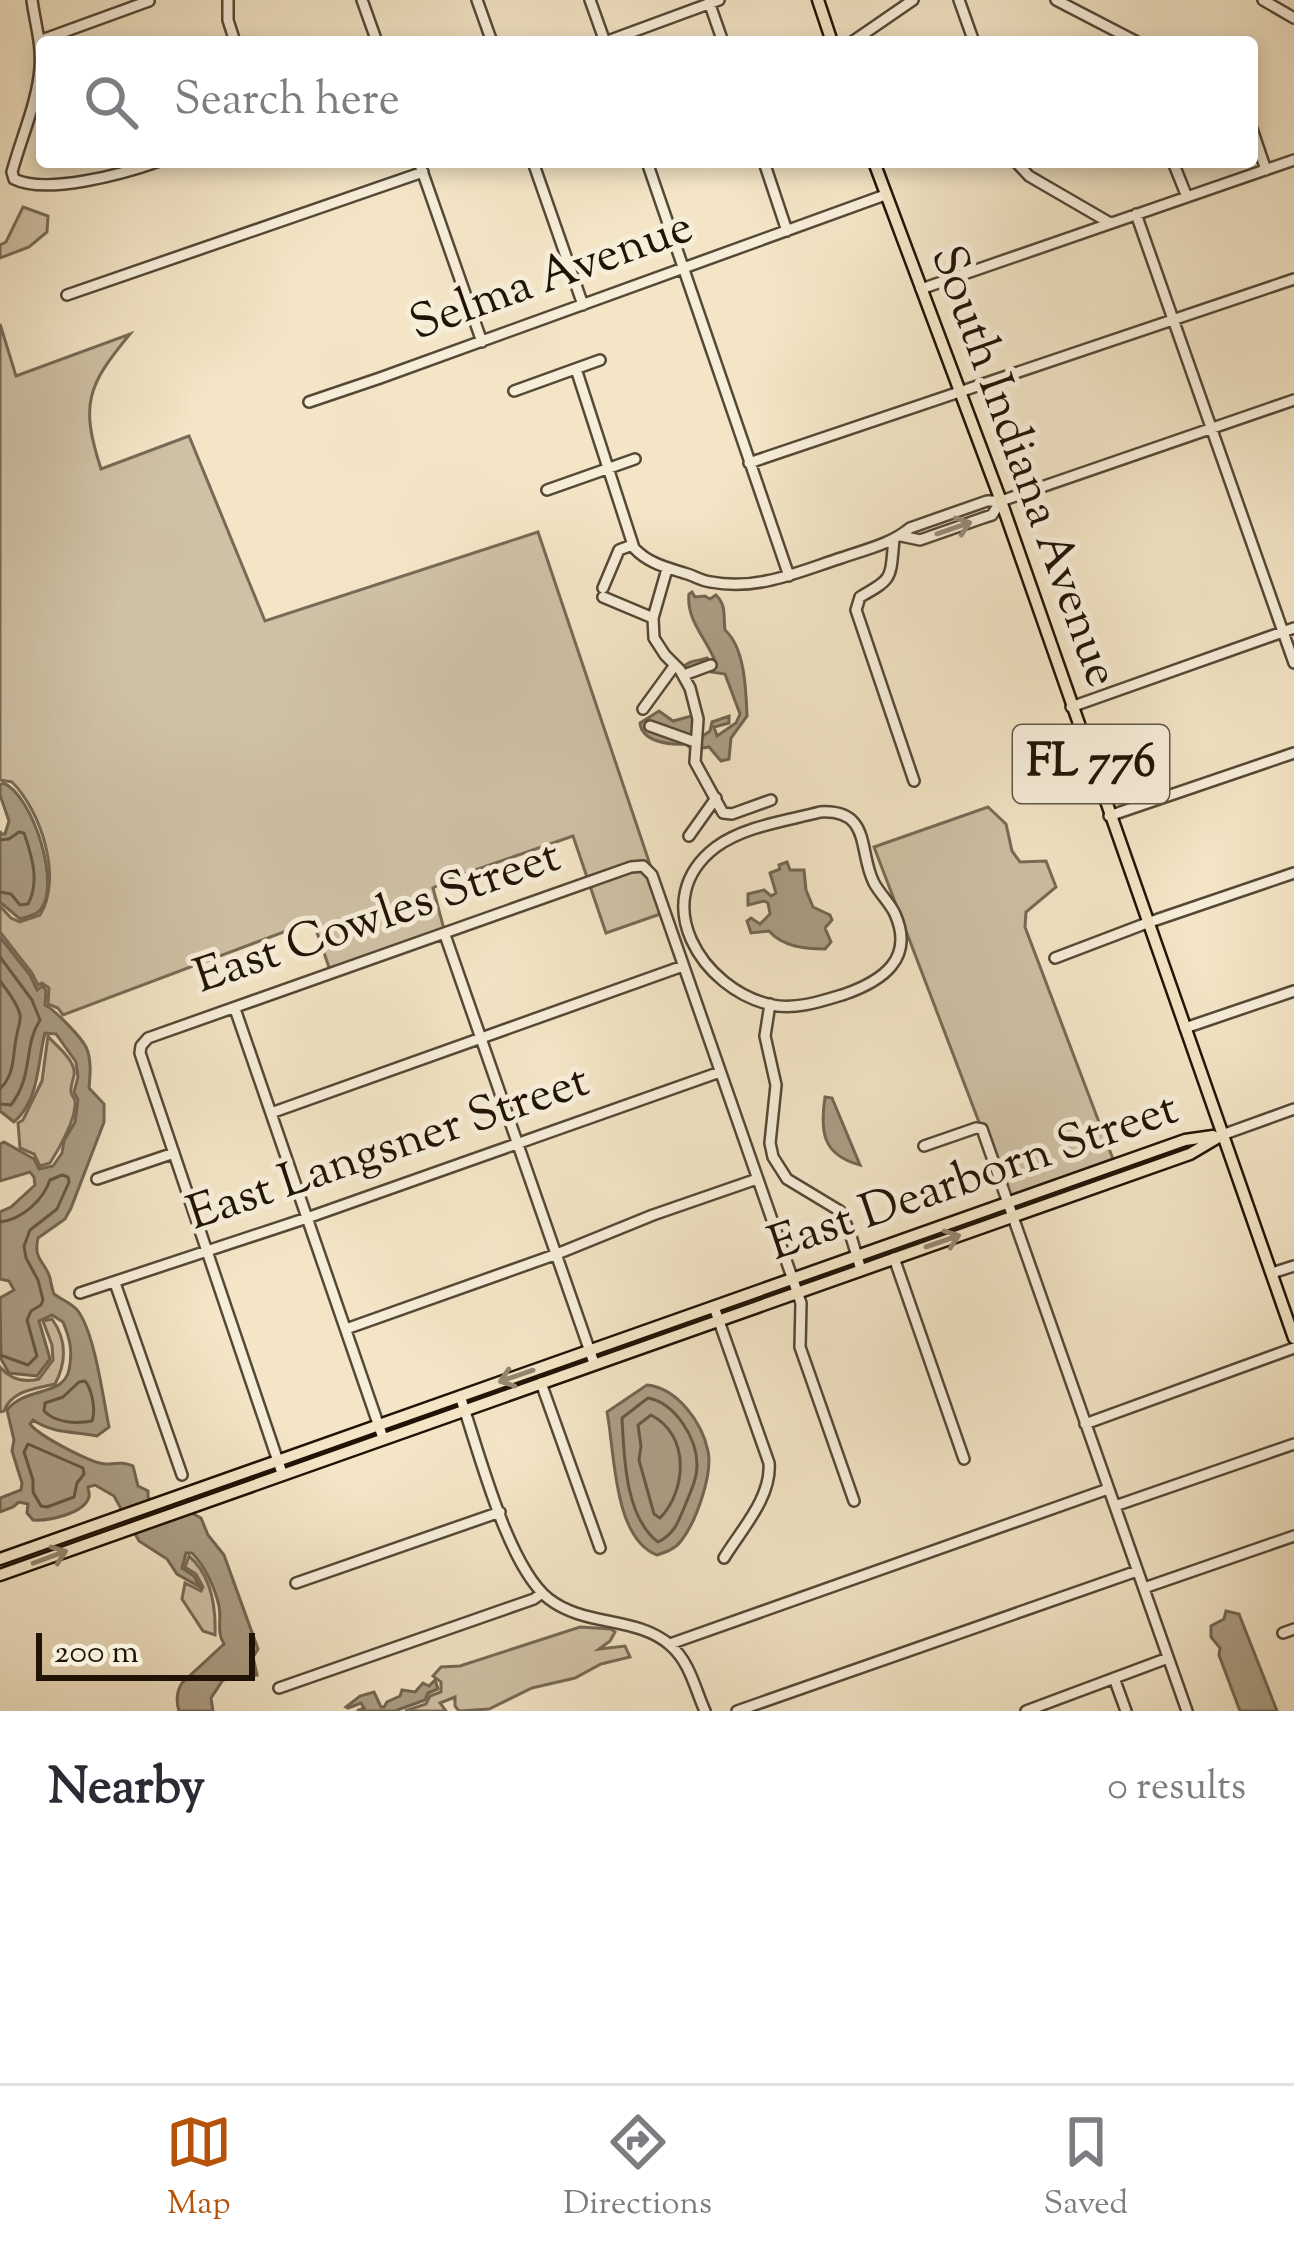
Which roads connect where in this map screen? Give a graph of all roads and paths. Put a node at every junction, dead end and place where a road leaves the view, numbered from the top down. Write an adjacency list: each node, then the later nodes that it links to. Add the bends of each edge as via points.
1 (32, 0): 14 (street)
2 (228, 0): 16 (street)
3 (362, 0): 17 (street)
4 (477, 0): 18 (street)
5 (590, 0): 19 (street)
6 (818, 0): 22 (main road)
7 (913, 0): 23 (street)
8 (959, 0): 24 (street)
9 (1056, 0): 25 (street)
10 (149, 1): 15 (street)
11 (712, 1): 20 (street); 21 (street)
12 (1271, 2): 13 (street)
13 (1294, 18)
14 (38, 36)
15 (53, 36)
16 (233, 36)
17 (375, 36)
18 (490, 36)
19 (603, 36)
20 (621, 36)
21 (721, 36)
22 (830, 36)
23 (861, 36)
24 (972, 36)
25 (1125, 36)
26 (36, 102): 29 (street, via 12,172 18,182 94,179)
27 (1258, 147): 38 (street)
28 (1294, 160): 38 (street)
29 (135, 168)
30 (418, 168): 47 (street)
31 (421, 168): 50 (street)
32 (535, 168): 48 (street)
33 (649, 168): 44 (street)
34 (766, 168): 43 (street)
35 (876, 168): 39 (main road, South Indiana Avenue / FL 776)
36 (1022, 168): 42 (street)
37 (1175, 168): 40 (street)
38 (1266, 170): 40 (street)
39 (886, 195): 43 (street, Selma Avenue); 46 (main road, South Indiana Avenue / FL 776)
40 (1186, 197): 41 (street)
41 (1136, 214): 42 (street); 49 (street)
42 (1110, 223): 46 (street)
43 (788, 230): 44 (street, Selma Avenue)
44 (684, 269): 48 (street, Selma Avenue); 59 (street)
45 (1294, 279): 49 (street)
46 (921, 290): 54 (main road, South Indiana Avenue / FL 776)
47 (67, 296)
48 (583, 305): 50 (street, Selma Avenue)
49 (1173, 320): 54 (street); 57 (street)
50 (482, 342): 56 (street, Selma Avenue)
51 (600, 361): 52 (street)
52 (576, 369): 53 (street); 60 (street)
53 (514, 392)
54 (961, 392): 59 (street); 62 (main road, South Indiana Avenue / FL 776)
55 (1294, 400): 57 (street)
56 (309, 402)
57 (1211, 428): 62 (street); 68 (street)
58 (635, 459): 60 (street)
59 (749, 464): 66 (street)
60 (609, 468): 61 (street); 64 (street)
61 (547, 490)
62 (1001, 501): 63 (street, via 980,519 920,540); 73 (main road, South Indiana Avenue / FL 776)
63 (897, 538): 66 (street); 78 (street, via 887,580 860,597 856,610)
64 (632, 545): 65 (street); 67 (street, via 619,550 603,592)
65 (667, 569): 66 (street, via 720,583); 67 (street)
66 (789, 576)
67 (653, 617): 70 (street, via 658,646)
68 (1288, 630): 69 (street); 73 (street)
69 (1294, 663)
70 (675, 664): 72 (street); 74 (street)
71 (711, 664): 72 (street)
72 (684, 675): 76 (street, via 697,711)
73 (1071, 707): 81 (main road, South Indiana Avenue / FL 776)
74 (643, 709)
75 (650, 726): 76 (street)
76 (695, 742): 79 (street, via 697,769)
77 (1294, 753): 81 (street)
78 (914, 781)
79 (716, 799): 80 (street, via 732,814); 82 (street)
80 (771, 800)
81 (1109, 816): 84 (main road, South Indiana Avenue / FL 776)
82 (689, 836)
83 (1294, 873): 84 (street)
84 (1147, 922): 86 (street); 91 (main road, South Indiana Avenue / FL 776)
85 (445, 935): 87 (street, East Cowles Street, via 643,866); 90 (street, East Cowles Street); 92 (street)
86 (1055, 958)
87 (683, 966): 92 (street); 93 (street)
88 (1294, 991): 91 (street)
89 (770, 1004): 89 (street, via 725,984 700,957 686,920 687,886 728,839 837,813 860,832 870,873 895,914 896,959 884,976 852,991 805,1005); 108 (street, via 773,1157 790,1181 840,1211)
90 (235, 1009): 95 (street); 100 (street, East Cowles Street, via 140,1046)
91 (1185, 1028): 97 (main road, South Indiana Avenue / FL 776)
92 (481, 1037): 95 (street); 98 (street)
93 (720, 1072): 98 (street, East Langsner Street); 102 (street)
94 (1292, 1109): 96 (street); 97 (street)
95 (271, 1113): 105 (street)
96 (1294, 1122)
97 (1222, 1135): 103 (main road, East Dearborn Street, via 1186,1140); 104 (main road, East Dearborn Street); 112 (main road, FL 776)
98 (519, 1144): 105 (street, East Langsner Street); 107 (street)
99 (924, 1146): 103 (street, via 982,1129)
100 (174, 1153): 101 (street); 106 (street)
101 (97, 1178)
102 (758, 1179): 107 (street); 114 (street)
103 (1009, 1203): 104 (street); 108 (main road, East Dearborn Street)
104 (1013, 1217): 109 (main road, East Dearborn Street, one-way to 104); 127 (street)
105 (308, 1218): 106 (street, East Langsner Street); 118 (street)
106 (209, 1251): 113 (street, East Langsner Street); 131 (street)
107 (557, 1255): 118 (street); 121 (street)
108 (856, 1256): 111 (street); 114 (main road, East Dearborn Street)
109 (894, 1258): 111 (main road, East Dearborn Street); 130 (street)
110 (1294, 1266): 112 (street)
111 (861, 1270): 114 (main road, East Dearborn Street)
112 (1272, 1274): 119 (main road, FL 776)
113 (116, 1283): 115 (street, East Langsner Street); 132 (street)
114 (795, 1286): 116 (main road, East Dearborn Street); 117 (main road, East Dearborn Street); 134 (street, via 800,1347)
115 (80, 1293)
116 (714, 1306): 117 (street); 121 (main road, East Dearborn Street)
117 (718, 1320): 122 (main road, East Dearborn Street); 139 (street, via 770,1474)
118 (346, 1329): 126 (street)
119 (1294, 1338)
120 (1294, 1348): 127 (street)
121 (589, 1350): 122 (street); 124 (main road, East Dearborn Street, one-way to 124)
122 (594, 1364): 123 (main road, East Dearborn Street)
123 (541, 1383): 125 (main road, East Dearborn Street); 138 (street)
124 (460, 1396): 125 (street); 126 (main road, East Dearborn Street)
125 (465, 1410): 128 (main road, East Dearborn Street); 136 (street)
126 (379, 1424): 128 (street); 131 (main road, East Dearborn Street)
127 (1085, 1424): 133 (street)
128 (383, 1438): 131 (main road, East Dearborn Street)
129 (1294, 1444): 135 (street)
130 (964, 1459)
131 (280, 1466): 140 (main road, East Dearborn Street); 142 (main road, East Dearborn Street, one-way to 131)
132 (182, 1475)
133 (1108, 1489): 135 (street); 146 (street)
134 (854, 1501)
135 (1114, 1506): 141 (street)
136 (500, 1512): 143 (street); 145 (street)
137 (1294, 1536): 144 (street)
138 (600, 1548)
139 (724, 1558)
140 (0, 1559)
141 (1137, 1571): 144 (street); 152 (street)
142 (0, 1575)
143 (296, 1583)
144 (1144, 1588): 147 (street)
145 (542, 1593): 146 (street, via 574,1613); 149 (street)
146 (670, 1644): 150 (street)
147 (1168, 1658): 148 (street); 155 (street)
148 (1114, 1678): 153 (street); 154 (street)
149 (279, 1688)
150 (704, 1708): 151 (street)
151 (688, 1711)
152 (737, 1711)
153 (1026, 1711)
154 (1126, 1711)
155 (1187, 1711)

